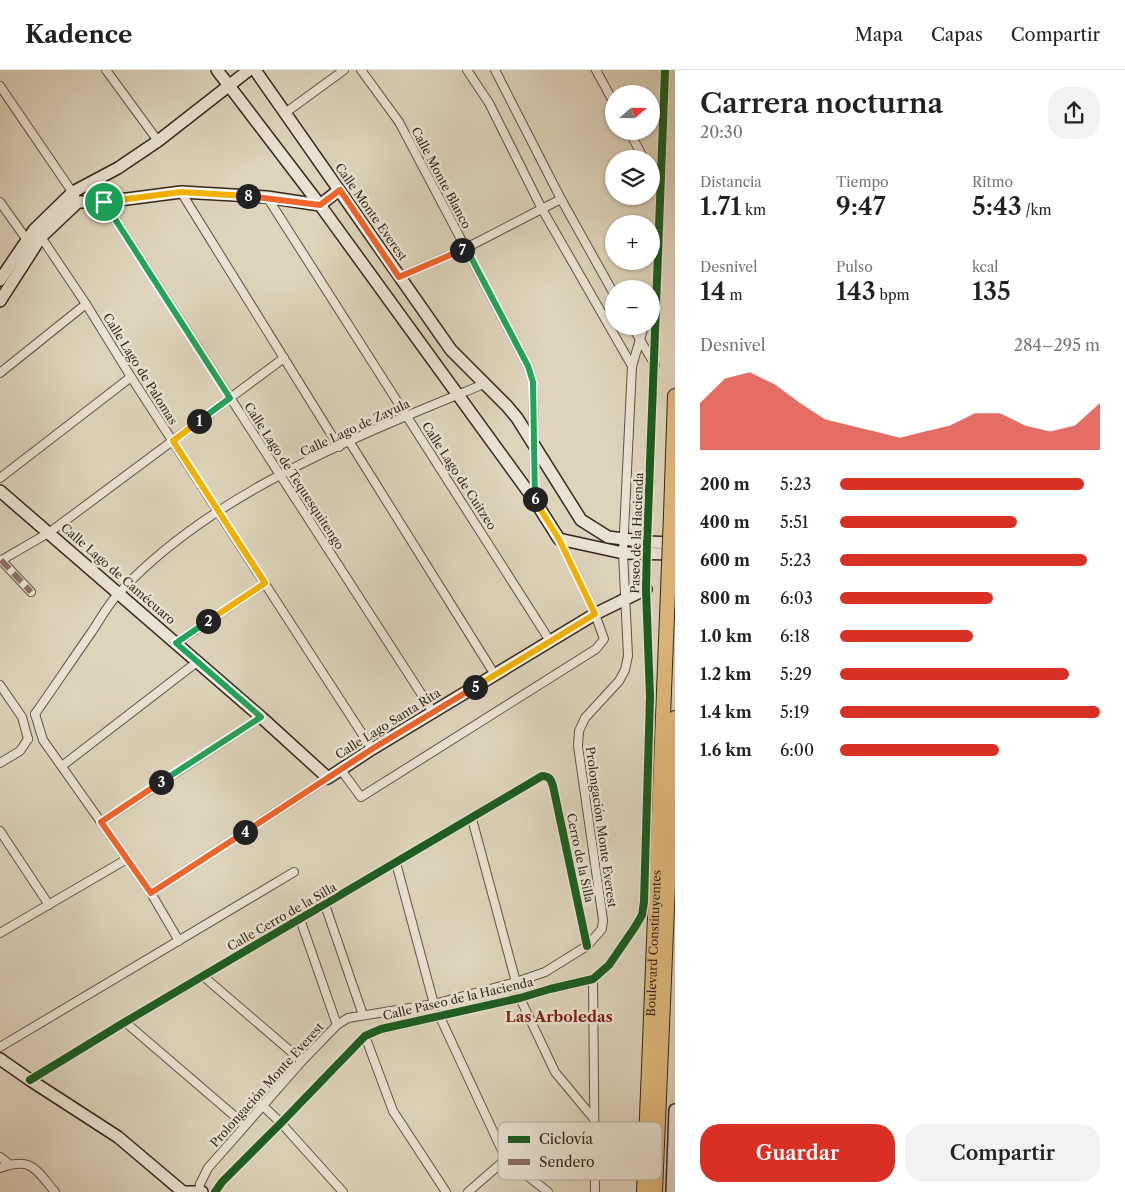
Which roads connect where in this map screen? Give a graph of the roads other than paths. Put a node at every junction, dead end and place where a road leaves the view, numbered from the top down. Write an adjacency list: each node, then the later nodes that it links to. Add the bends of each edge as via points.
1 (106, 70): 15 (street)
2 (217, 70): 12 (street)
3 (249, 70): 12 (street)
4 (256, 70): 14 (street, Calle Monte Everest)
5 (344, 70): 14 (street)
6 (361, 70): 29 (street, Calle Monte Blanco, via 399,122)
7 (466, 70): 26 (street, via 489,103)
8 (494, 70): 21 (street)
9 (596, 70): 13 (street)
10 (665, 70): 17 (street, Paseo de la Hacienda)
11 (0, 86): 19 (street)
12 (229, 86): 15 (street); 24 (street)
13 (605, 86)
14 (285, 113): 16 (street, Calle Monte Everest)
15 (158, 141): 19 (street)
16 (340, 190): 24 (street); 30 (street, Calle Monte Everest)
17 (660, 190)
18 (181, 192): 20 (street); 23 (street); 40 (street)
19 (76, 197): 23 (street); 27 (street)
20 (266, 197): 24 (street); 49 (street, Calle Lago de Cuitzeo)
21 (561, 199): 26 (street); 32 (street)
22 (0, 202): 28 (street)
23 (104, 202): 48 (street, Calle Lago de Tequesquitengo)
24 (320, 205): 46 (street)
25 (660, 205): 33 (street, Paseo de la Hacienda)
26 (542, 209): 29 (street); 42 (street)
27 (38, 233): 28 (street); 34 (street); 35 (street, Calle Lago de Palomas)
28 (26, 240): 31 (street)
29 (466, 248): 30 (street); 53 (street, Calle Monte Blanco, via 528,366 533,382)
30 (399, 277): 45 (street, Calle Monte Everest, via 451,350)
31 (0, 280)
32 (606, 280)
33 (657, 280)
34 (0, 301)
35 (86, 304): 43 (street); 44 (street, Calle Lago de Palomas)
36 (637, 335): 39 (street)
37 (641, 335): 39 (street)
38 (656, 335): 41 (street, Paseo de la Hacienda)
39 (640, 340): 41 (street); 42 (street)
40 (284, 358): 48 (street); 52 (street)
41 (655, 365): 63 (street, Paseo de la Hacienda)
42 (632, 366): 61 (street)
43 (0, 373)
44 (131, 377): 50 (street, Calle Lago de Palomas); 55 (street)
45 (484, 384): 46 (street, Calle Lago de Zayula); 53 (street, Calle Monte Everest, via 507,406)
46 (458, 394): 49 (street, Calle Lago de Zayula); 57 (street)
47 (675, 396): 124 (highway, Boulevard Constituyentes, bridge)
48 (230, 398): 50 (street); 54 (street, Calle Lago de Tequesquitengo)
49 (407, 416): 51 (street, Calle Lago de Zayula); 73 (street, Calle Lago de Cuitzeo)
50 (173, 441): 58 (street, Calle Lago de Palomas); 59 (street)
51 (349, 441): 52 (street, Calle Lago de Zayula); 76 (street)
52 (339, 447): 54 (street, Calle Lago de Zayula)
53 (536, 448): 57 (street, Calle Monte Blanco); 61 (street, Calle Monte Everest, via 581,520 608,537)
54 (280, 476): 58 (street, Calle Lago de Zayula); 78 (street, Calle Lago de Tequesquitengo)
55 (0, 478)
56 (0, 490): 59 (street, Calle Lago de Camécuaro)
57 (535, 501): 60 (street)
58 (219, 511): 67 (street, Calle Lago de Palomas); 70 (street, Calle Lago de Zayula, via 162,552)
59 (50, 532): 66 (street); 70 (street, Calle Lago de Camécuaro)
60 (559, 539): 64 (street, Calle Monte Everest); 72 (street)
61 (623, 539): 63 (street, Calle Monte Everest); 64 (street)
62 (675, 543): 63 (street, Calle Monte Everest)
63 (647, 548): 64 (street, Calle Monte Everest); 65 (street, Calle Monte Everest); 68 (street, Paseo de la Hacienda)
64 (623, 553): 71 (street)
65 (675, 554)
66 (0, 560): 69 (street)
67 (265, 583): 74 (street); 85 (street, Calle Lago de Palomas)
68 (646, 589): 71 (street, Calle Lago Santa Rita); 106 (street, Paseo de la Hacienda, via 650,697 644,902 642,915 635,927 609,965)
69 (31, 592)
70 (118, 594): 74 (street, Calle Lago de Camécuaro); 79 (street, Calle Lago de Zayula)
71 (624, 599): 72 (street, Calle Lago Santa Rita); 103 (street, Prolongación Monte Everest, via 628,656 625,670 585,718 578,746 603,920 602,929)
72 (595, 614): 73 (street, Calle Lago Santa Rita); 88 (street, via 604,639 596,649 361,797)
73 (550, 641): 76 (street, Calle Lago Santa Rita)
74 (176, 643): 75 (street, Calle Lago de Camécuaro)
75 (197, 662): 81 (street, Calle Lago de Camécuaro); 87 (street)
76 (495, 675): 78 (street, Calle Lago Santa Rita)
77 (0, 685): 80 (street)
78 (434, 712): 85 (street, Calle Lago Santa Rita)
79 (35, 714): 80 (street); 84 (street)
80 (22, 717): 83 (street)
81 (261, 717): 90 (street, Calle Lago de Camécuaro); 92 (street)
82 (675, 718): 125 (highway, Boulevard Constituyentes)
83 (28, 739): 84 (street); 86 (street, via 20,751)
84 (43, 740): 87 (street)
85 (372, 749): 88 (street, Calle Lago Santa Rita)
86 (0, 763)
87 (62, 766): 92 (street)
88 (341, 770): 90 (street, Calle Lago Santa Rita)
89 (547, 776): 91 (street, Calle Cerro de la Silla, via 537,778); 103 (street, Cerro de la Silla, via 553,786)
90 (328, 778): 97 (street, Calle Lago Santa Rita)
91 (472, 818): 95 (street, Calle Cerro de la Silla); 107 (street)
92 (101, 822): 94 (street)
93 (0, 831): 99 (street)
94 (127, 859): 97 (street); 99 (street)
95 (396, 863): 98 (street, Calle Cerro de la Silla); 110 (street)
96 (294, 872): 102 (street)
97 (151, 893): 102 (street)
98 (325, 904): 100 (street, Calle Cerro de la Silla); 111 (street)
99 (49, 905): 101 (street)
100 (300, 919): 105 (street, Calle Cerro de la Silla); 114 (street)
101 (0, 933)
102 (178, 941): 116 (street)
103 (587, 946): 104 (street, Prolongación Monte Everest)
104 (545, 972): 107 (street, Prolongación Monte Everest); 108 (street)
105 (203, 976): 113 (street, Calle Cerro de la Silla); 118 (street)
106 (593, 978): 108 (street, Calle Paseo de la Hacienda); 122 (street)
107 (516, 982): 110 (street, Prolongación Monte Everest)
108 (550, 988): 109 (street, Calle Paseo de la Hacienda)
109 (520, 998): 112 (street, Calle Paseo de la Hacienda); 122 (street, via 555,1072)
110 (434, 1004): 111 (street, Prolongación Monte Everest)
111 (363, 1015): 114 (street, Prolongación Monte Everest, via 348,1018)
112 (439, 1015): 115 (street, Calle Paseo de la Hacienda); 129 (street)
113 (125, 1022): 119 (street, Calle Cerro de la Silla); 128 (street)
114 (337, 1025): 118 (street, Prolongación Monte Everest)
115 (365, 1036): 127 (street, Calle Paseo de la Hacienda); 140 (street, via 393,1111)
116 (0, 1047)
117 (0, 1059): 119 (street)
118 (302, 1061): 120 (street, Prolongación Monte Everest)
119 (30, 1080): 136 (street, via 118,1137)
120 (262, 1105): 127 (street); 128 (street, Prolongación Monte Everest)
121 (675, 1110): 126 (street)
122 (594, 1119): 123 (street)
123 (594, 1122)
124 (647, 1122)
125 (658, 1122)
126 (675, 1122): 143 (street)
127 (281, 1123): 138 (street, Calle Paseo de la Hacienda); 139 (street)
128 (245, 1125): 137 (street, Prolongación Monte Everest, via 208,1168 200,1184)
129 (498, 1142)
130 (0, 1157): 131 (street)
131 (9, 1164): 133 (street); 135 (street, via 23,1163 34,1167)
132 (498, 1166): 141 (street)
133 (0, 1168)
134 (533, 1180): 142 (street)
135 (55, 1192)
136 (184, 1192): 137 (street)
137 (200, 1192)
138 (215, 1192)
139 (343, 1192)
140 (446, 1192)
141 (468, 1192)
142 (548, 1192)
143 (672, 1192)

